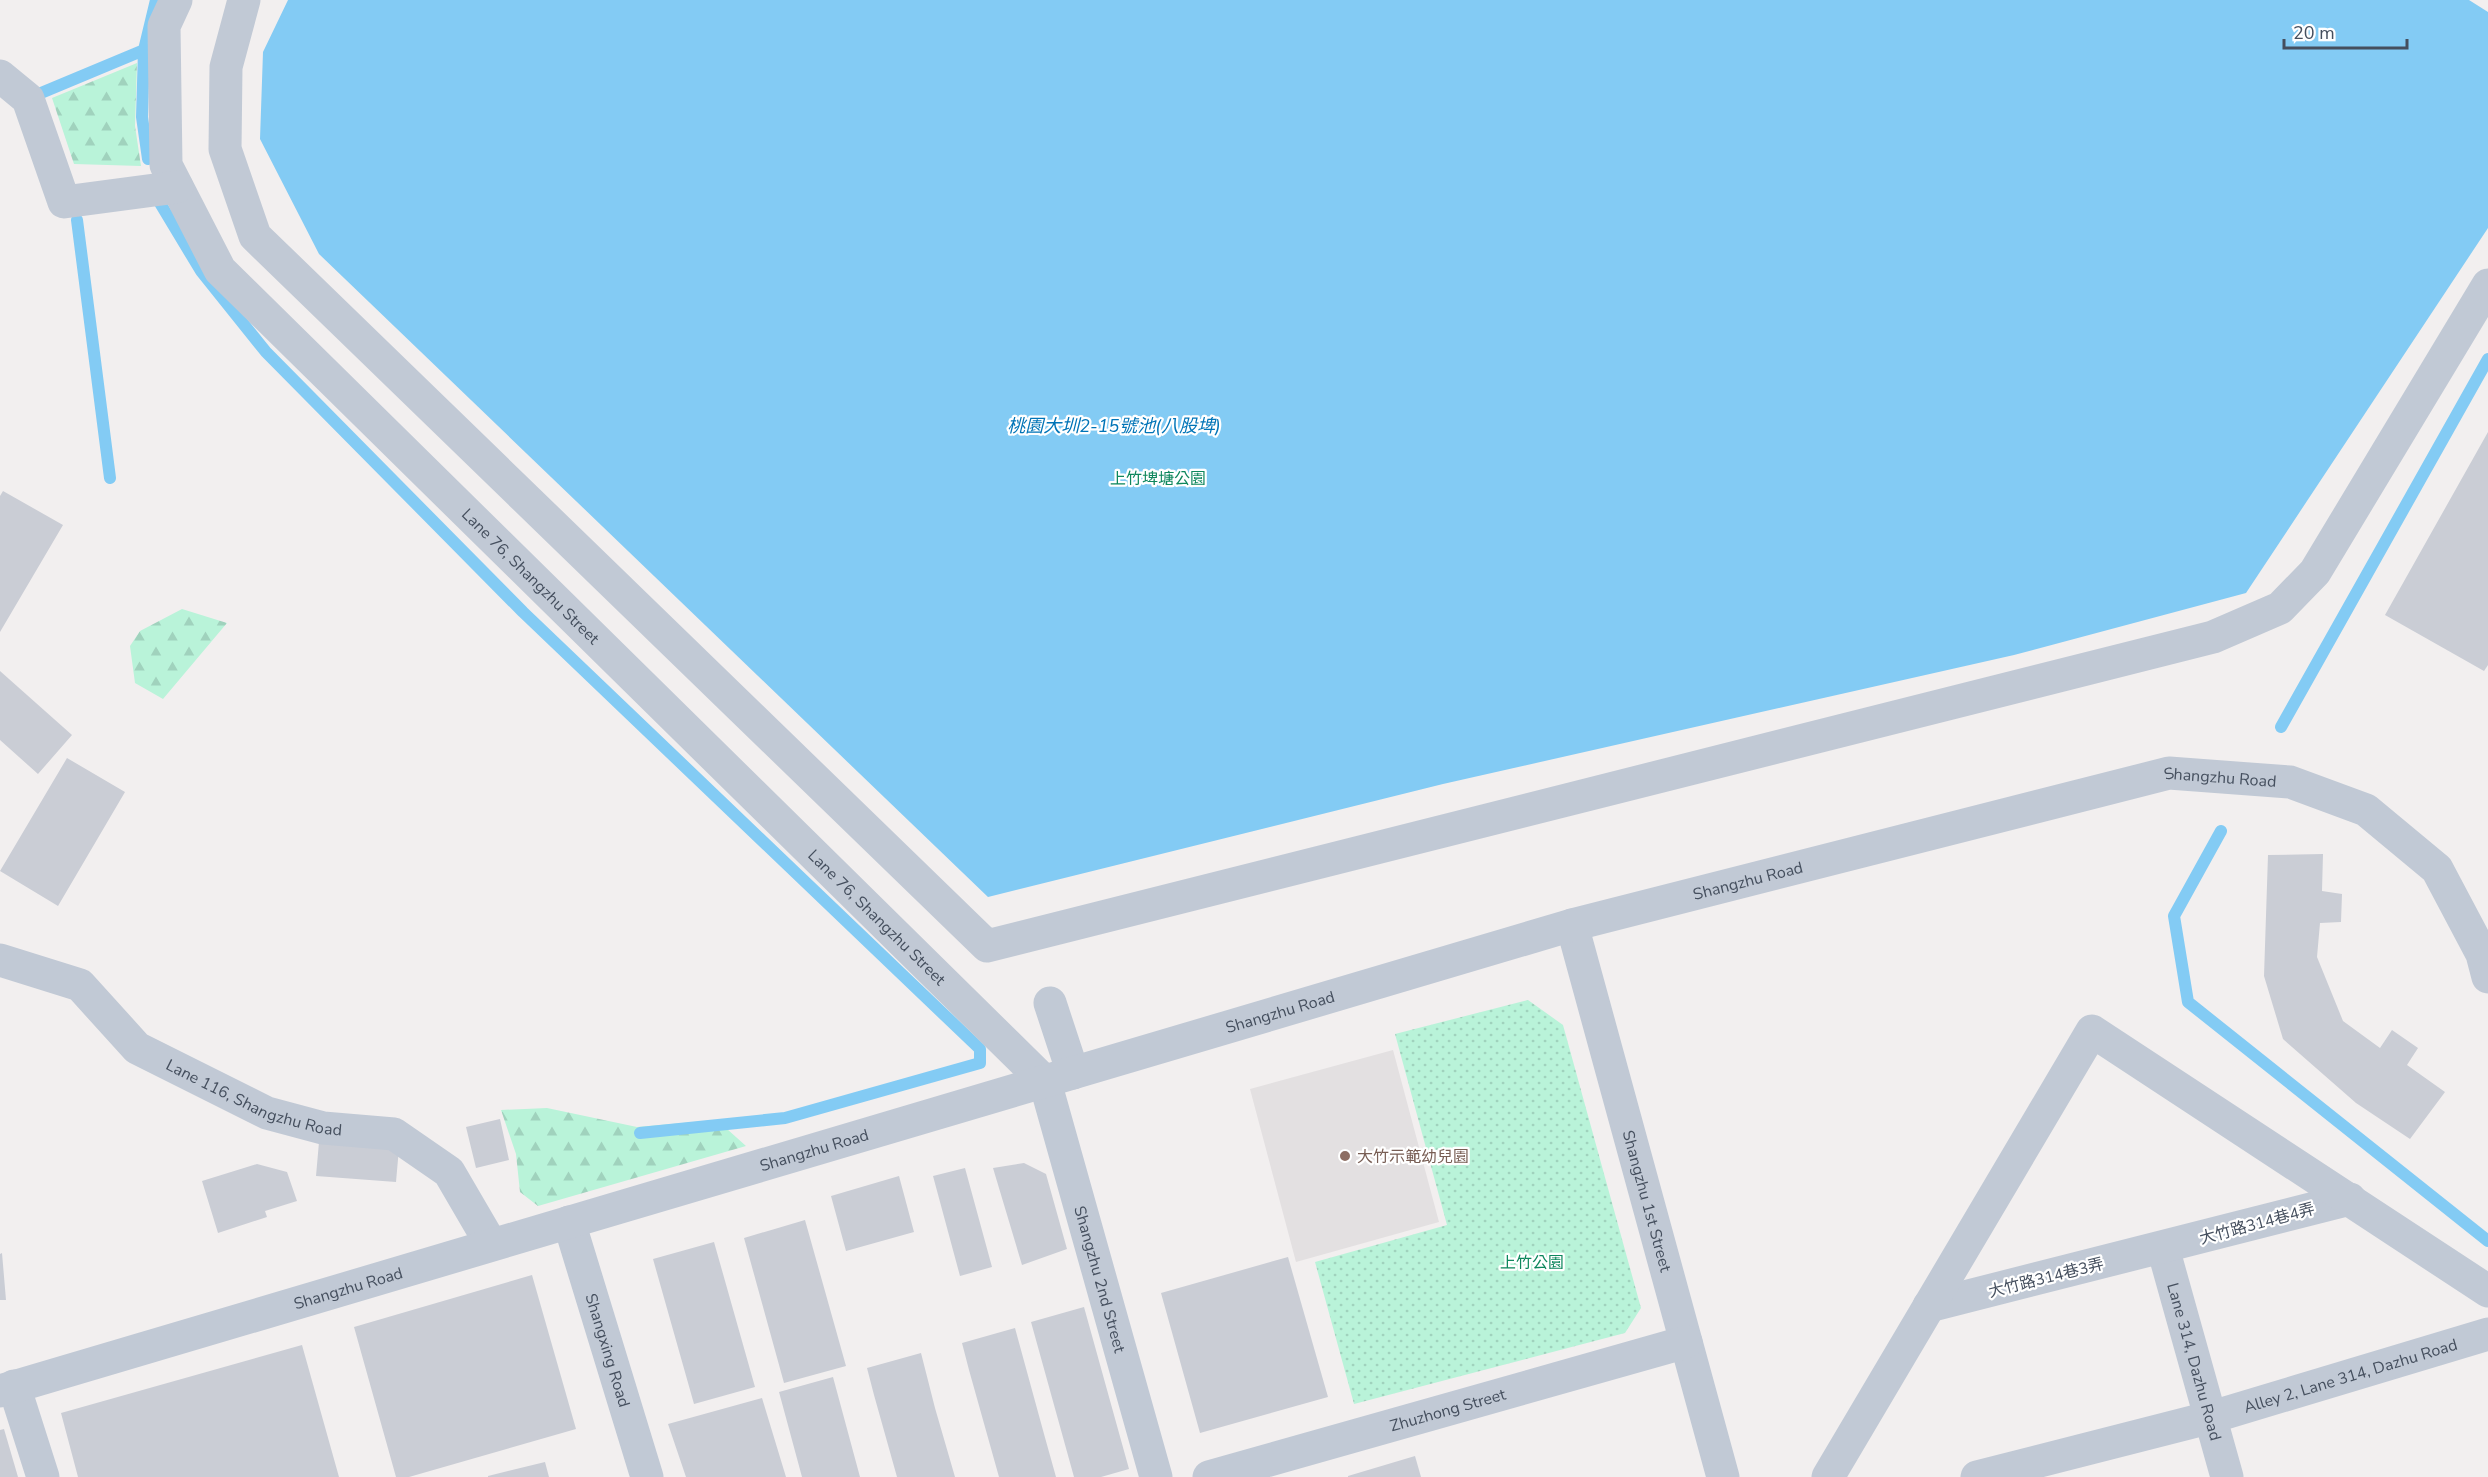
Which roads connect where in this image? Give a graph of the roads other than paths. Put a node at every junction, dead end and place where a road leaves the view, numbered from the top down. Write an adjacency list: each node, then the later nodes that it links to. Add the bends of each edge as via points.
1 (176, 0): 4 (street, Lane 76, Shangzhu Street, via 164,26 166,165)
2 (244, 0): 5 (street, via 226,67 225,149 255,236 987,946 2213,638 2280,608 2315,572)
3 (0, 76): 4 (street, via 28,99 64,202)
4 (177, 187): 10 (street, Lane 76, Shangzhu Street, via 220,270)
5 (2488, 285)
6 (1572, 926): 8 (street, Shangzhu Road, via 2169,773 2290,782 2366,810 2437,868); 10 (street, Shangzhu Road); 18 (street, Shangzhu 1st Street)
7 (0, 960): 13 (street, Lane 116, Shangzhu Road, via 80,985 137,1048 267,1113 323,1128 394,1134 449,1172)
8 (2486, 961)
9 (1050, 1003): 10 (street, Shangzhu 2nd Street)
10 (1059, 1078): 12 (street, Shangzhu Road); 23 (street, Shangzhu 2nd Street)
11 (2350, 1199): 14 (street, 大竹路314巷4弄); 15 (street); 16 (street, via 2092,1031)
12 (569, 1222): 13 (street, Shangzhu Road); 22 (street, Shangxing Road)
13 (491, 1244): 19 (street, Shangzhu Road)
14 (2163, 1248): 16 (street, 大竹路314巷3弄); 20 (street, Lane 314, Dazhu Road)
15 (2488, 1291)
16 (1929, 1306): 26 (street)
17 (2488, 1334): 20 (street, Alley 2, Lane 314, Dazhu Road)
18 (1686, 1342): 24 (street, Zhuzhong Street); 25 (street, Shangzhu 1st Street)
19 (7, 1388): 21 (street)
20 (2212, 1417): 27 (street, Alley 2, Lane 314, Dazhu Road); 28 (street, Lane 314, Dazhu Road)
21 (43, 1477)
22 (647, 1477)
23 (1156, 1477)
24 (1209, 1477)
25 (1724, 1477)
26 (1828, 1477)
27 (1977, 1477)
28 (2227, 1477)

